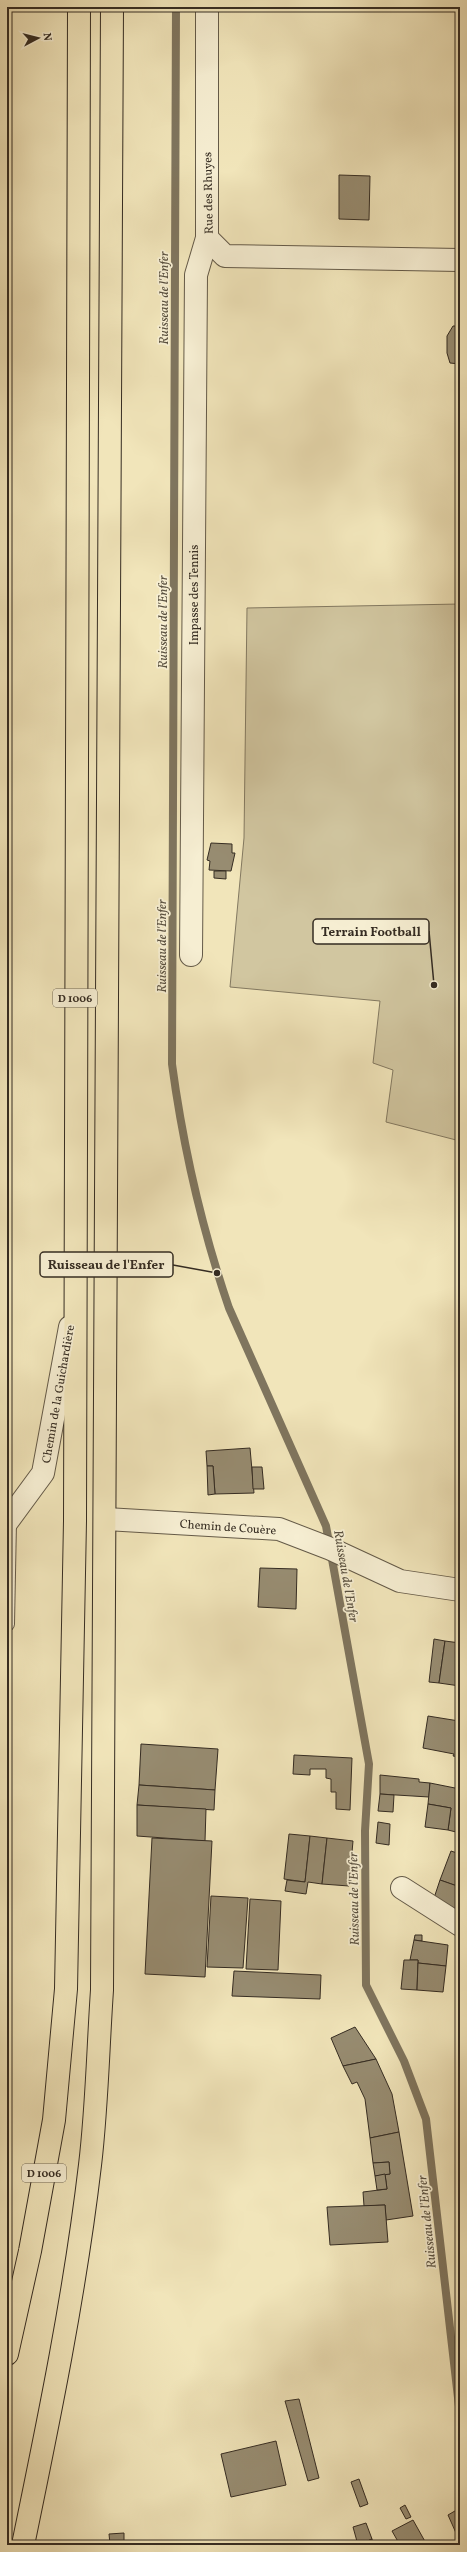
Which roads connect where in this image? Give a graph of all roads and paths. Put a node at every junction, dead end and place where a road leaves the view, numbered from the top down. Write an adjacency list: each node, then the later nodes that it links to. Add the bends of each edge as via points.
1 (79, 7): 7 (main road, D 1006)
2 (112, 7): 8 (main road, D 1006)
3 (207, 7): 4 (street, Rue des Rhuyes)
4 (207, 238): 5 (street, Rue des Rhuyes, via 225,256); 6 (street, Impasse des Tennis, via 196,275)
5 (460, 260)
6 (191, 955)
7 (75, 1300): 9 (street, Chemin de la Guichardière, via 43,1473); 14 (main road, D 1006, via 75,1521 66,1989 54,2120 30,2251)
8 (106, 1519): 10 (street, Chemin de Couère, via 279,1529 331,1549 400,1581); 15 (main road, D 1006, via 102,1990 90,2163 58,2381)
9 (8, 1522): 11 (lane)
10 (460, 1590)
11 (7, 1624)
12 (402, 1888): 13 (street)
13 (460, 1925)
14 (7, 2354)
15 (23, 2545)

